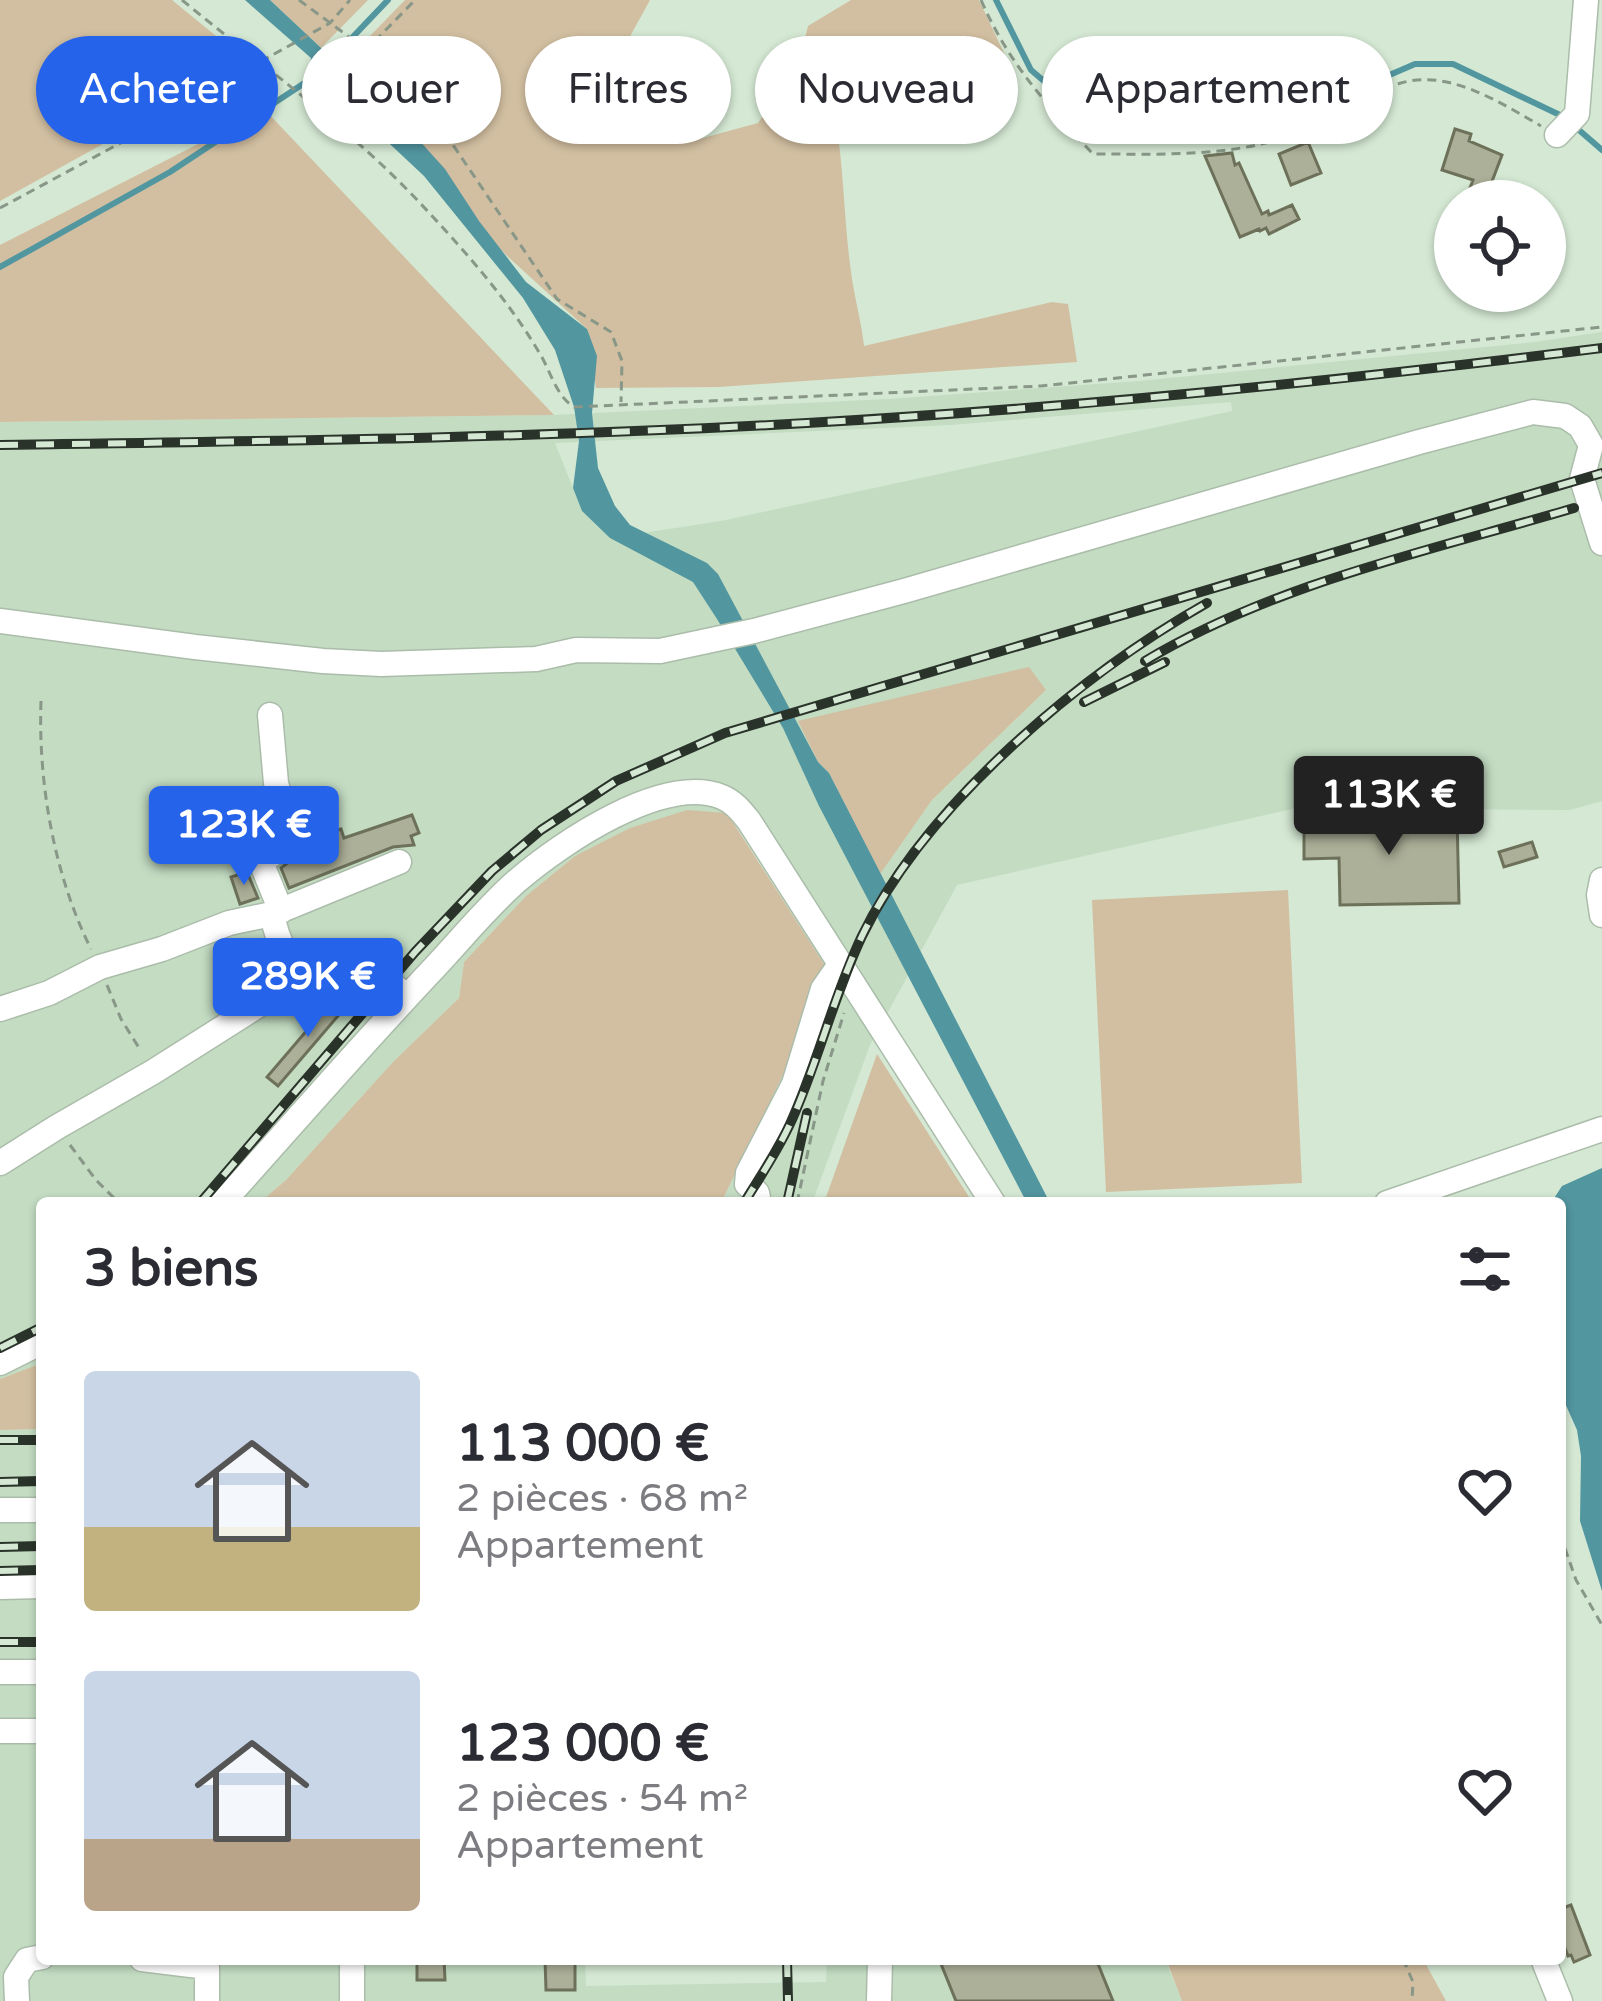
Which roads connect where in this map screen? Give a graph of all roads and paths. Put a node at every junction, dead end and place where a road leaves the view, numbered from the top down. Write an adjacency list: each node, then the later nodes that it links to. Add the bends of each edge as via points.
1 (182, 0): 8 (path)
2 (299, 0): 7 (path)
3 (350, 0): 7 (path)
4 (415, 0): 10 (path)
5 (981, 0): 13 (path, via 1035,92 1093,154 1239,149 1282,139 1398,84 1429,81)
6 (1586, 0): 13 (street)
7 (329, 22): 9 (path); 11 (path)
8 (225, 36)
9 (348, 36)
10 (380, 36)
11 (278, 51)
12 (278, 78): 18 (path, via 417,200 483,274 569,405)
13 (1566, 126)
14 (119, 144): 16 (path)
15 (452, 144): 18 (path, via 557,299 611,332 622,361)
16 (0, 208)
17 (1602, 327): 18 (path, via 1041,386)
18 (621, 404)
19 (1602, 543): 20 (street, via 1582,479 1591,445 1565,416 1533,412 904,591 660,651 381,664)
20 (0, 621)
21 (41, 700): 28 (path, via 55,845)
22 (270, 715): 25 (street, via 291,839 263,867)
23 (399, 862): 25 (street)
24 (1602, 880): 26 (street)
25 (276, 912): 28 (street); 29 (street, via 278,935 296,964)
26 (1602, 915)
27 (841, 963): 30 (street); 31 (street, via 736,804 691,794 634,806 568,841 516,881); 39 (street, via 824,989 794,1084 748,1173)
28 (100, 968): 32 (street); 33 (path)
29 (317, 968): 31 (street, via 381,978); 33 (street)
30 (855, 986): 40 (path, via 823,1081); 41 (street)
31 (407, 997): 38 (street)
32 (0, 1009)
33 (153, 1072): 34 (street)
34 (56, 1126): 36 (street); 37 (path)
35 (1602, 1129): 42 (street)
36 (0, 1163)
37 (113, 1197)
38 (227, 1197)
39 (757, 1197)
40 (798, 1197)
41 (989, 1197)
42 (1410, 1197)
43 (36, 1345): 44 (street)
44 (0, 1364)
45 (0, 1510): 46 (street)
46 (36, 1510)
47 (1566, 1551): 50 (path)
48 (36, 1586): 49 (street)
49 (0, 1587)
50 (1602, 1625)
51 (0, 1672): 52 (street)
52 (36, 1672)
53 (0, 1731): 54 (street)
54 (36, 1731)
55 (36, 1958): 61 (street, via 16,1978)
56 (191, 1965): 62 (street, via 207,1967)
57 (352, 1965): 63 (street)
58 (880, 1965): 64 (street)
59 (1406, 1965): 65 (path)
60 (1545, 1965): 66 (street)
61 (16, 2001)
62 (207, 2001)
63 (352, 2001)
64 (879, 2001)
65 (1412, 2001)
66 (1560, 2001)

